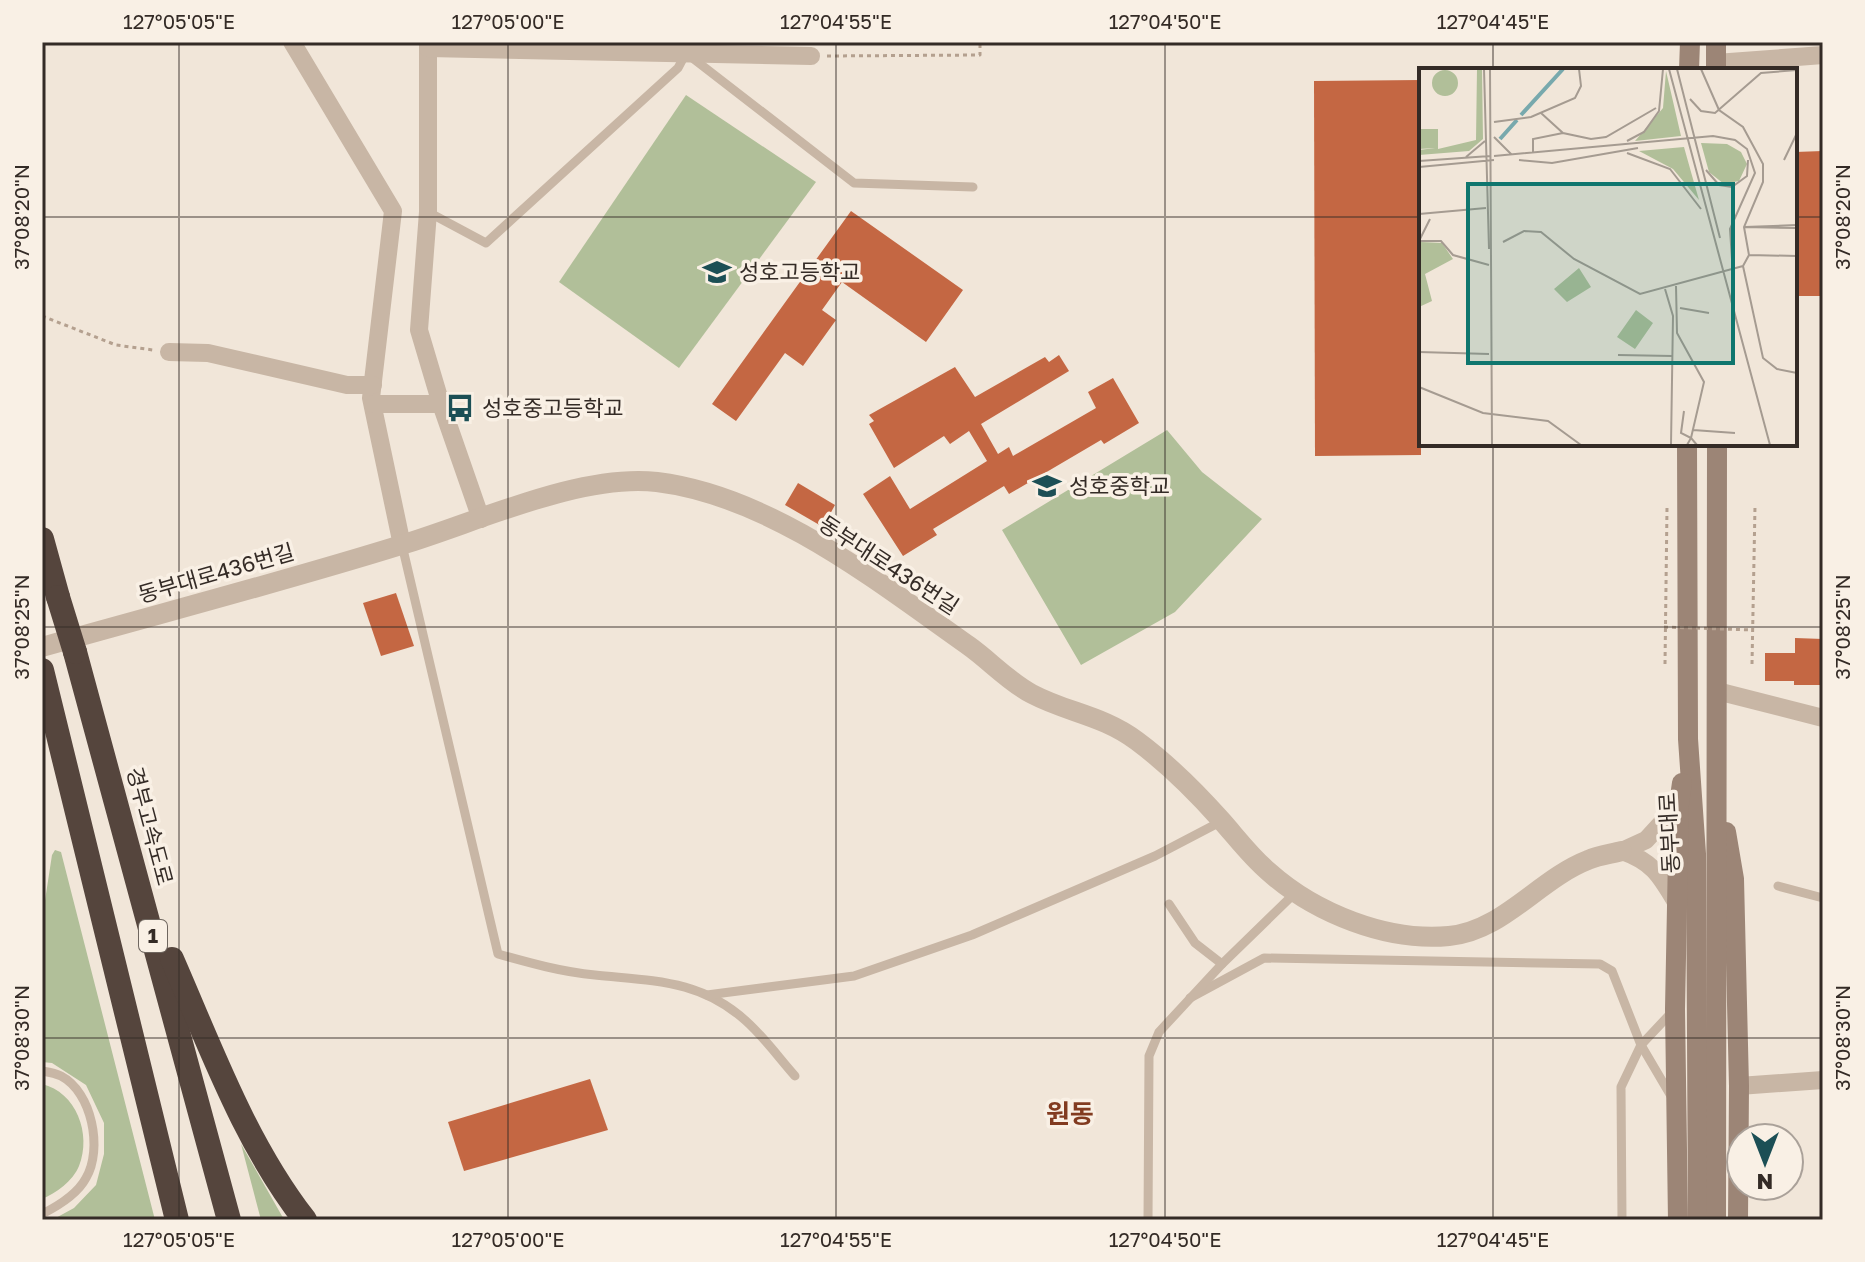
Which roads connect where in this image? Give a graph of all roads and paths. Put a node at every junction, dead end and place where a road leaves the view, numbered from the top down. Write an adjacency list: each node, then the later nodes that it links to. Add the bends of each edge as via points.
1 (292, 42): 11 (street)
2 (980, 42): 7 (path, via 980,55)
3 (1690, 42): 9 (main road)
4 (428, 45): 5 (street); 12 (street)
5 (686, 53): 7 (street); 10 (lane, via 854,183); 12 (lane, via 678,68 486,243)
6 (1823, 55): 8 (street)
7 (811, 56)
8 (1716, 58)
9 (1689, 68)
10 (973, 187)
11 (393, 211): 12 (street); 15 (street)
12 (428, 212): 16 (street, via 419,330)
13 (42, 316): 14 (path, via 116,345)
14 (169, 352): 15 (street, via 208,353)
15 (373, 394): 16 (street); 23 (street)
16 (441, 404): 21 (street)
17 (1687, 446): 32 (main road, 동부대로)
18 (1717, 446): 30 (main road, 동부대로)
19 (1667, 503): 24 (path)
20 (1755, 506): 25 (path)
21 (481, 519): 23 (street, 동부대로436번길); 35 (street, 동부대로436번길, via 576,488 630,481 686,487 743,506 830,552 1034,695 1118,727 1164,762)
22 (42, 539): 38 (highway, 경부고속도로 / 1, bridge)
23 (402, 545): 26 (street, 동부대로436번길); 44 (lane, via 498,954 551,969 678,984)
24 (1664, 627): 25 (path, bridge); 27 (path)
25 (1752, 630): 28 (path)
26 (42, 647)
27 (1665, 664)
28 (1752, 664)
29 (42, 670): 55 (highway, 1)
30 (1717, 691): 31 (street); 33 (main road, 동부대로)
31 (1823, 718)
32 (1688, 739): 34 (main road, 동부대로); 53 (main road, 동부대로)
33 (1718, 784): 51 (main road, 동부대로, via 1734,879); 53 (main road, 동부대로)
34 (1679, 804): 36 (street, 동부대로436번길, via 1646,840); 41 (main road, 동부대로)
35 (1222, 821): 39 (street, 동부대로436번길, via 1250,854); 44 (lane, via 1155,856 972,935 854,976)
36 (1622, 851): 39 (street, 동부대로436번길, via 1585,861 1493,921 1450,936 1379,929); 41 (street, via 1658,872)
37 (1778, 886): 40 (lane)
38 (140, 887): 56 (highway, 경부고속도로 / 1); 57 (highway, via 241,1118 281,1190)
39 (1296, 892): 43 (lane)
40 (1823, 898)
41 (1676, 902): 46 (main road, 동부대로)
42 (1169, 904): 43 (lane, via 1195,943)
43 (1222, 964): 45 (lane)
44 (707, 995): 49 (lane, via 744,1019)
45 (1190, 998): 47 (lane, via 1264,958 1600,964 1612,971); 58 (lane, via 1159,1032 1149,1056)
46 (1675, 1009): 47 (lane); 52 (main road, 동부대로)
47 (1641, 1045): 52 (lane); 59 (lane, via 1621,1087)
48 (42, 1071): 54 (lane, via 62,1076 85,1101 93,1124 93,1153 87,1177 72,1196)
49 (795, 1076)
50 (1823, 1080): 51 (street)
51 (1739, 1086): 63 (main road, 동부대로)
52 (1676, 1105): 60 (main road, 동부대로)
53 (1707, 1131): 61 (main road, 동부대로); 62 (main road, 동부대로)
54 (42, 1214)
55 (177, 1220)
56 (229, 1220)
57 (305, 1220)
58 (1148, 1220)
59 (1622, 1220)
60 (1678, 1220)
61 (1698, 1220)
62 (1716, 1220)
63 (1738, 1220)

